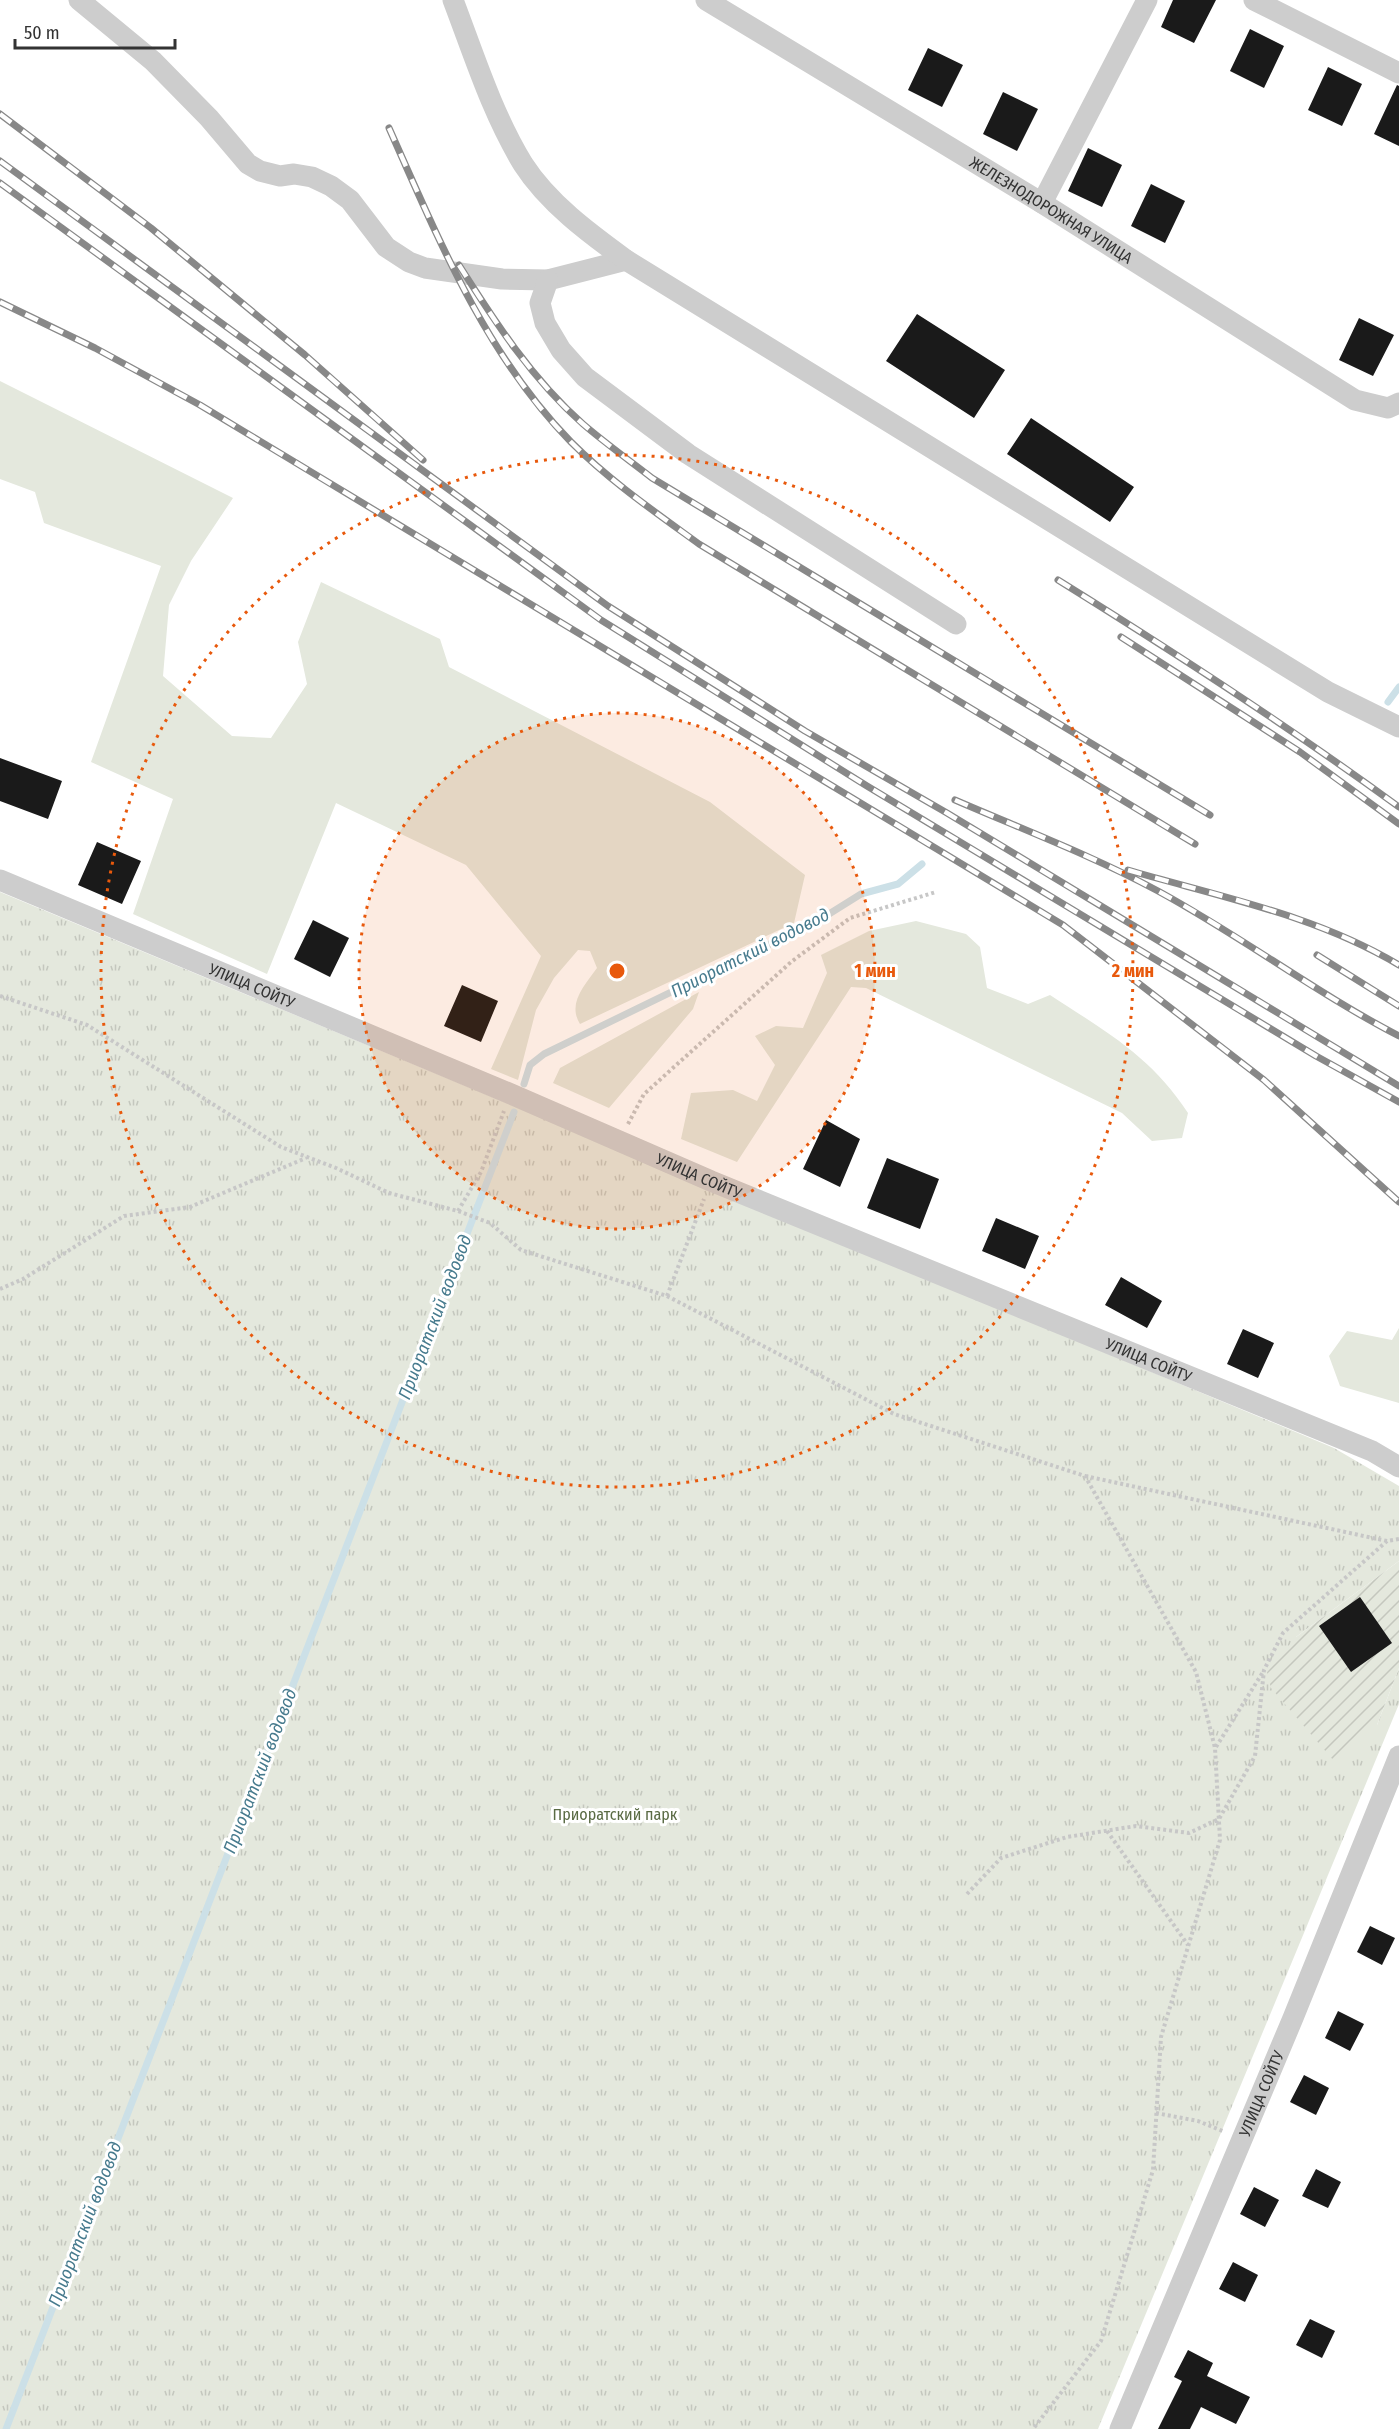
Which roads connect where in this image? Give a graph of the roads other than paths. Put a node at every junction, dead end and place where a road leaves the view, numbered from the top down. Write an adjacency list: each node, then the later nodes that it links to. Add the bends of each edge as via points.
1 (79, 0): 9 (street, via 153,61 248,164 280,176 312,177 331,186 350,200 386,248 409,262 425,268 502,279)
2 (453, 0): 8 (street, via 493,106 524,165 573,221)
3 (706, 0): 7 (street, ЖЕЛЕЗНОДОРОЖНАЯ УЛИЦА)
4 (1147, 0): 7 (street)
5 (1254, 0): 6 (street)
6 (1399, 73)
7 (1042, 202): 10 (street, ЖЕЛЕЗНОДОРОЖНАЯ УЛИЦА, via 1355,399 1388,408)
8 (626, 260): 9 (street); 12 (street, via 1318,685)
9 (548, 280): 11 (street, via 540,303 545,323 561,350 585,377 688,454)
10 (1399, 403)
11 (956, 624)
12 (1399, 727)
13 (0, 880): 14 (street, УЛИЦА СОЙТУ, via 711,1181 1372,1451)
14 (1399, 1467)
15 (1399, 1756): 16 (street, УЛИЦА СОЙТУ)
16 (1120, 2429)

